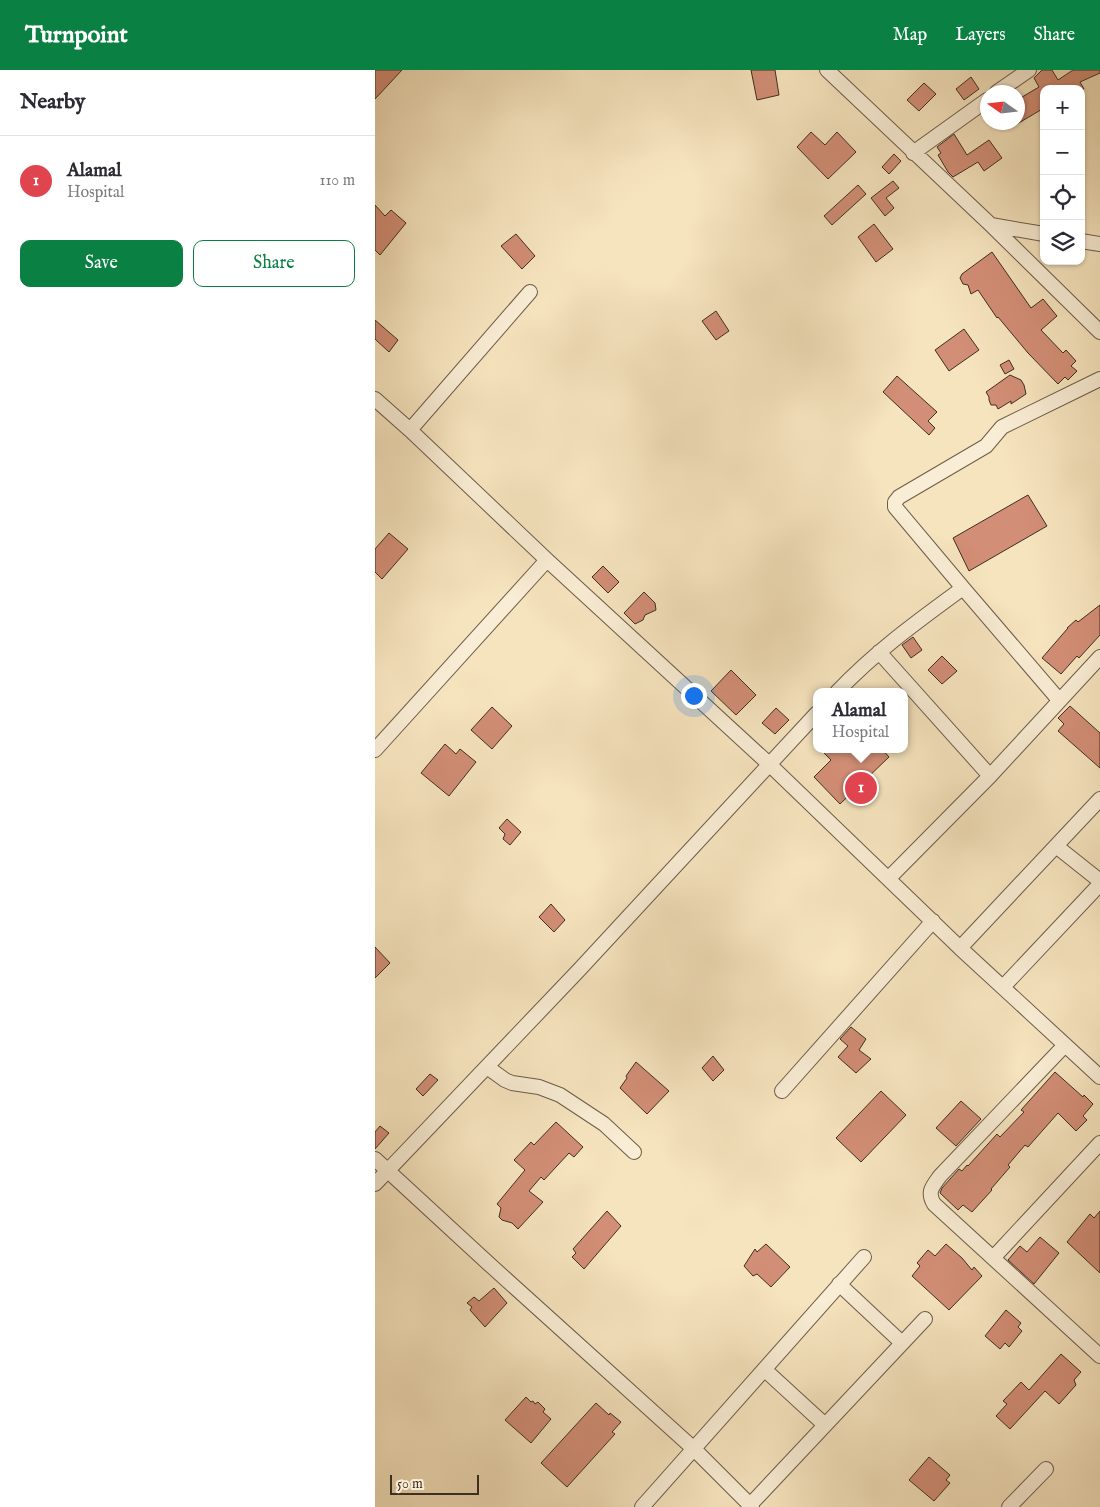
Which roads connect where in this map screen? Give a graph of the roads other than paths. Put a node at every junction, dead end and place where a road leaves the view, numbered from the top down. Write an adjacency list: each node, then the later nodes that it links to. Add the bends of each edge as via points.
1 (827, 70): 5 (street)
2 (1029, 70): 3 (street)
3 (1007, 85)
4 (980, 105): 5 (street)
5 (913, 153): 6 (street)
6 (991, 225): 7 (street); 11 (street)
7 (1040, 233)
8 (1085, 242): 9 (street)
9 (1100, 244)
10 (530, 292): 14 (street)
11 (1100, 332)
12 (1100, 379): 16 (street, via 1003,427 986,446 895,502 895,507)
13 (375, 399): 14 (street)
14 (410, 430): 15 (street)
15 (547, 560): 22 (street); 23 (street)
16 (963, 588): 17 (street); 20 (street)
17 (879, 652): 19 (street); 24 (street)
18 (1100, 657): 20 (street)
19 (841, 688)
20 (1059, 700): 24 (street)
21 (813, 717): 23 (street)
22 (375, 750)
23 (769, 764): 27 (street); 33 (street)
24 (990, 776): 27 (street)
25 (1100, 799): 26 (street)
26 (1056, 846): 28 (street); 30 (street)
27 (889, 878): 29 (street)
28 (1100, 882): 31 (street)
29 (933, 921): 30 (street); 35 (street)
30 (960, 948): 31 (street)
31 (1003, 987): 32 (street)
32 (1065, 1045): 34 (street); 42 (street, via 931,1187 930,1197 934,1204)
33 (487, 1067): 37 (street, via 505,1080 560,1095 604,1124); 39 (street)
34 (1100, 1076)
35 (782, 1091)
36 (1100, 1143): 42 (street)
37 (634, 1152)
38 (375, 1159): 39 (street)
39 (387, 1171): 40 (street); 49 (street)
40 (375, 1184)
41 (864, 1257): 43 (street)
42 (993, 1258): 46 (street)
43 (839, 1284): 45 (street); 47 (street)
44 (925, 1319): 45 (street)
45 (902, 1343): 48 (street)
46 (1100, 1356)
47 (765, 1370): 48 (street); 49 (street)
48 (825, 1425): 51 (street)
49 (694, 1450): 51 (street); 52 (street)
50 (1046, 1469): 53 (street)
51 (751, 1506)
52 (642, 1507)
53 (1009, 1507)

